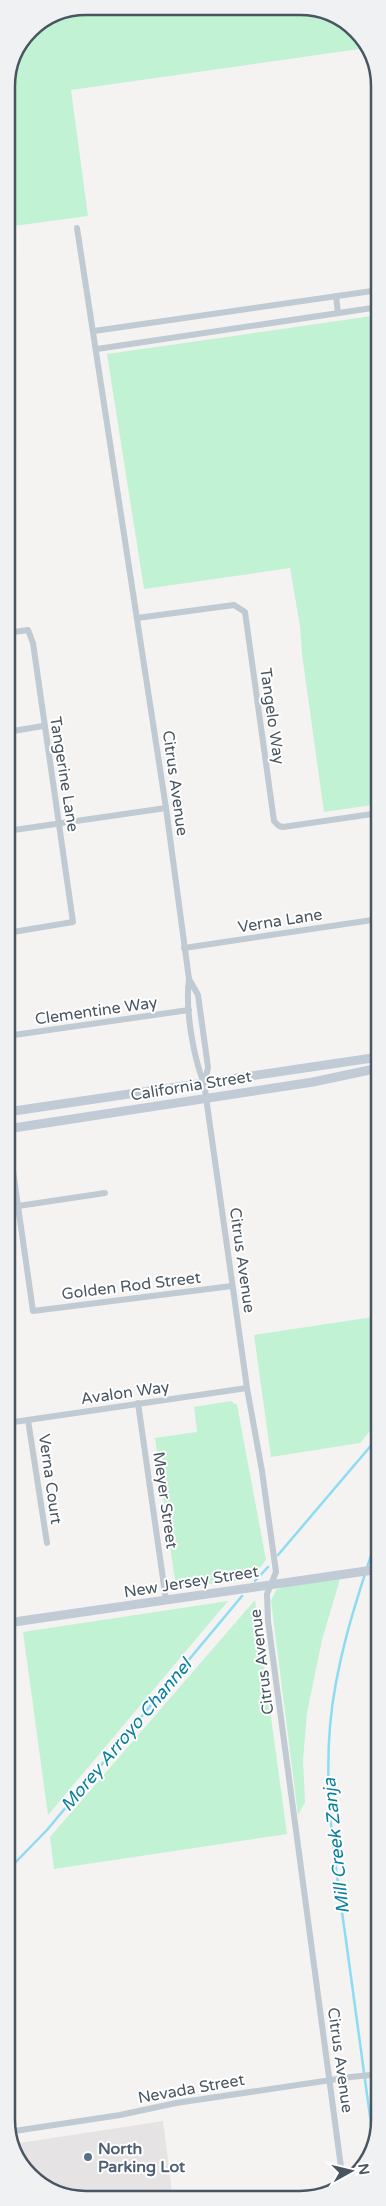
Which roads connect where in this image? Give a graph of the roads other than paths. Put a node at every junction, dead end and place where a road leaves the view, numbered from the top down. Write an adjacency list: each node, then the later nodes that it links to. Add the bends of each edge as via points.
1 (77, 228): 6 (street, Citrus Avenue)
2 (371, 291): 3 (street)
3 (336, 296): 5 (street); 6 (street)
4 (371, 309): 5 (street)
5 (338, 314): 7 (street)
6 (94, 331): 7 (street, Citrus Avenue)
7 (96, 349): 8 (street, Citrus Avenue)
8 (137, 618): 12 (street, Citrus Avenue); 13 (street, Tangelo Way, via 234,605 241,608 245,612 274,821 279,826)
9 (15, 632): 10 (street, Tangerine Lane, via 28,630 33,643)
10 (44, 726): 11 (street); 14 (street, Tangerine Lane)
11 (15, 731)
12 (166, 808): 14 (street); 18 (street, Citrus Avenue)
13 (371, 814)
14 (59, 823): 15 (street); 17 (street, Tangerine Lane, via 73,922)
15 (15, 830)
16 (371, 920): 18 (street, Verna Lane)
17 (15, 932)
18 (184, 948): 19 (street, Citrus Avenue)
19 (189, 979): 20 (street, Citrus Avenue, via 186,996); 24 (street, Citrus Avenue, via 198,995 208,1066)
20 (189, 1010): 21 (street, Clementine Way); 24 (street, Citrus Avenue, via 198,1069)
21 (15, 1035)
22 (371, 1058): 24 (main road, California Street)
23 (371, 1070): 25 (main road, California Street)
24 (204, 1083): 25 (street, Citrus Avenue); 26 (main road, California Street)
25 (206, 1098): 27 (main road, California Street); 31 (street, Citrus Avenue)
26 (15, 1111)
27 (15, 1128)
28 (15, 1185): 30 (street)
29 (105, 1193): 30 (street)
30 (18, 1206): 31 (street, Golden Rod Street, via 33,1311)
31 (232, 1286): 32 (street, Citrus Avenue)
32 (247, 1388): 33 (street, Avalon Way); 38 (street, Citrus Avenue, via 276,1572)
33 (138, 1403): 34 (street, Avalon Way); 39 (street, Meyer Street)
34 (28, 1420): 35 (street, Avalon Way); 36 (street, Verna Court)
35 (15, 1422)
36 (46, 1543)
37 (371, 1570): 38 (main road, New Jersey Street)
38 (270, 1584): 39 (main road, New Jersey Street); 42 (street, Citrus Avenue, via 268,1621)
39 (166, 1600): 40 (main road, New Jersey Street)
40 (15, 1622)
41 (371, 2074): 42 (street, Nevada Street)
42 (329, 2080): 43 (street, Nevada Street); 44 (street, Citrus Avenue)
43 (16, 2131)
44 (342, 2176)

